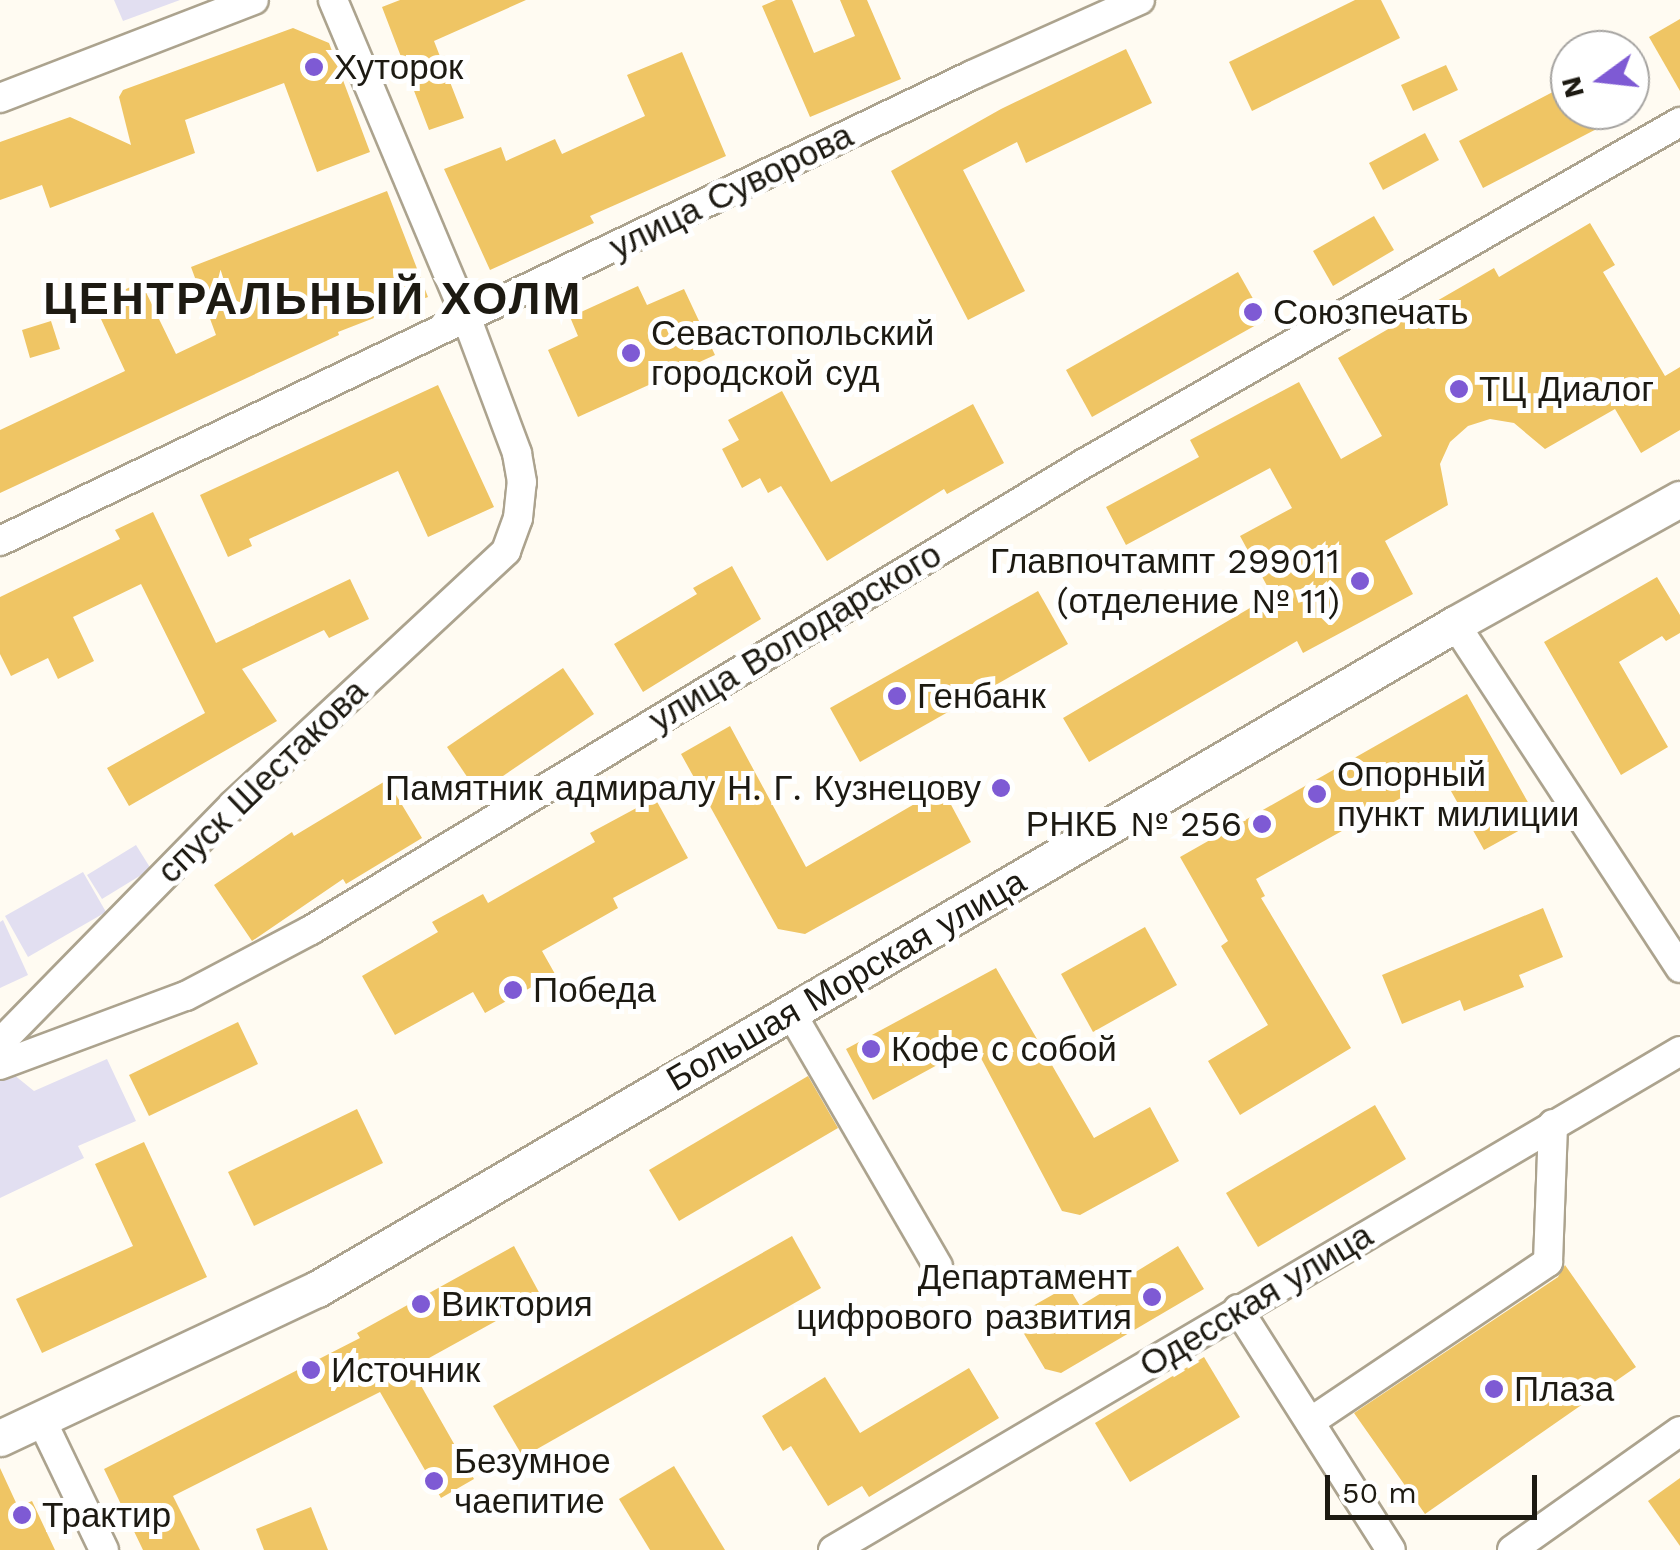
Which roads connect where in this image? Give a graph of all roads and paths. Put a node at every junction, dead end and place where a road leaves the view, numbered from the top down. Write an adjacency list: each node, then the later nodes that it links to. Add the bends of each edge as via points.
1 (254, 0): 4 (street)
2 (333, 0): 6 (street)
3 (1140, 0): 6 (street, улица Суворова)
4 (0, 98)
5 (1680, 122): 14 (street, улица Володарского, via 1083,464 311,930 186,996)
6 (467, 319): 8 (street, улица Суворова); 12 (street, спуск Шестакова, via 517,452 522,482 506,551 232,805)
7 (1680, 499): 9 (main road, Большая Морская улица)
8 (0, 541)
9 (1455, 624): 10 (street); 11 (main road, Большая Морская улица)
10 (1680, 968)
11 (790, 1011): 16 (street); 18 (main road, Большая Морская улица, via 317,1289)
12 (0, 1043)
13 (1680, 1051): 15 (street, Одесская улица)
14 (0, 1064)
15 (1553, 1124): 17 (street, Одесская улица); 19 (street, via 1548,1262)
16 (938, 1266)
17 (1238, 1310): 19 (street); 23 (street, Одесская улица)
18 (40, 1419): 21 (main road, Большая Морская улица); 22 (street)
19 (1310, 1422): 24 (street)
20 (1680, 1431): 25 (street)
21 (0, 1438)
22 (104, 1550)
23 (833, 1550)
24 (1391, 1550)
25 (1512, 1550)

